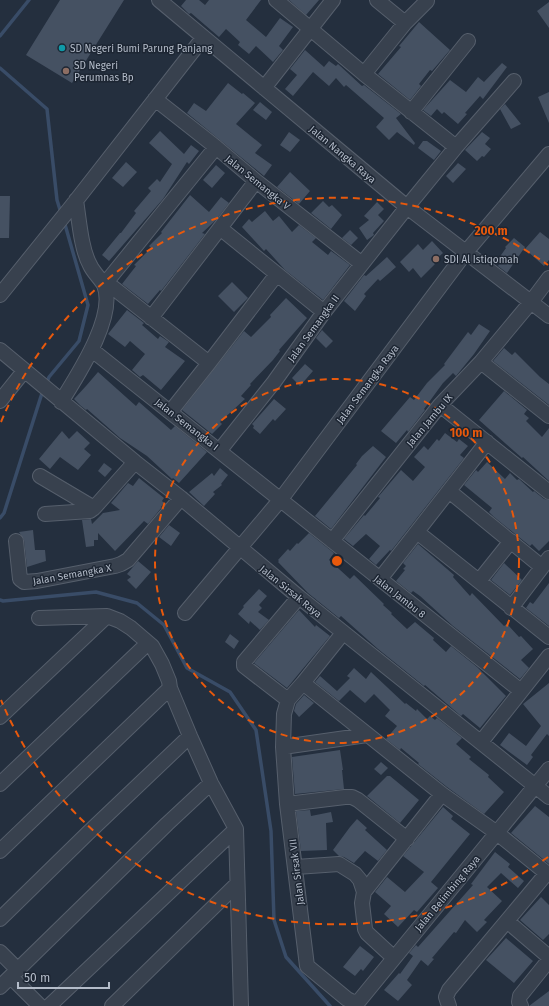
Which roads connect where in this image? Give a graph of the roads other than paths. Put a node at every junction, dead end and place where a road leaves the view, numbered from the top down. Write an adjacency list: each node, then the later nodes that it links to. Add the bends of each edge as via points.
1 (158, 0): 8 (street, Jalan Nangka Raya)
2 (276, 0): 7 (street)
3 (333, 0): 7 (street)
4 (377, 0): 6 (street)
5 (427, 1): 6 (street)
6 (405, 23): 10 (street)
7 (311, 29): 10 (street); 12 (street)
8 (203, 38): 12 (street, Jalan Nangka Raya); 13 (street)
9 (468, 41): 14 (street)
10 (364, 74): 14 (street)
11 (514, 81): 16 (street, Jalan Semangka II)
12 (264, 88): 20 (street, Jalan Nangka Raya)
13 (155, 99): 15 (street, Jalan Semangka V); 19 (street)
14 (411, 112): 16 (street)
15 (216, 147): 18 (street, Jalan Semangka V); 26 (street)
16 (456, 147): 20 (street, Jalan Semangka II)
17 (549, 154): 22 (street, Jalan Semangka Raya)
18 (256, 181): 21 (street); 23 (street, Jalan Semangka V)
19 (73, 204): 26 (street, via 84,252 90,265); 27 (street)
20 (407, 207): 22 (street, Jalan Nangka Raya); 23 (street, Jalan Semangka II)
21 (220, 228): 24 (street); 31 (street)
22 (466, 252): 28 (street, Jalan Nangka Raya); 49 (street, Jalan Semangka Raya)
23 (362, 264): 29 (street, Jalan Semangka II)
24 (277, 274): 29 (street); 35 (street)
25 (549, 278): 28 (street, Jalan Jambu IX)
26 (105, 284): 31 (street); 33 (street, via 105,310)
27 (0, 295)
28 (531, 302): 30 (street, Jalan Nangka Raya); 34 (street, Jalan Jambu IX)
29 (324, 312): 43 (street, Jalan Semangka II, via 274,382)
30 (549, 316)
31 (151, 318): 35 (street)
32 (0, 350): 36 (street, Jalan Sirsak Raya)
33 (92, 350): 38 (street); 40 (street, Jalan Semangka I)
34 (481, 362): 39 (street, Jalan Jambu IX); 41 (street)
35 (209, 363): 40 (street)
36 (28, 374): 37 (street); 38 (street, Jalan Sirsak Raya)
37 (0, 401)
38 (62, 402): 44 (street, Jalan Sirsak Raya)
39 (440, 405): 42 (street); 54 (street, Jalan Jambu IX)
40 (171, 411): 43 (street, Jalan Semangka I)
41 (549, 416)
42 (487, 442): 46 (street); 47 (street)
43 (220, 450): 49 (street, Jalan Semangka I)
44 (134, 462): 48 (street, Jalan Sirsak Raya); 50 (street)
45 (40, 476): 50 (street)
46 (449, 491): 52 (street); 55 (street)
47 (549, 492)
48 (181, 498): 53 (street, Jalan Semangka X, via 128,560 115,566 24,582 20,579); 56 (street, Jalan Sirsak Raya)
49 (281, 499): 54 (street, Jalan Jambu 8); 56 (street, Jalan Semangka Raya)
50 (94, 508): 51 (street, via 90,511)
51 (45, 514)
52 (417, 532): 58 (street); 59 (street)
53 (16, 541)
54 (332, 541): 58 (street, Jalan Jambu 8)
55 (511, 541): 57 (street); 59 (street)
56 (239, 548): 60 (street, Jalan Sirsak Raya); 62 (street, Jalan Semangka Raya)
57 (546, 562): 61 (street)
58 (380, 579): 71 (street, Jalan Jambu 8)
59 (479, 581): 61 (street)
60 (299, 597): 65 (street, Jalan Sirsak Raya); 72 (street, via 244,662 244,666)
61 (511, 608): 66 (street)
62 (185, 613)
63 (107, 616): 64 (street); 67 (street, via 131,628); 73 (street)
64 (39, 618)
65 (343, 633): 69 (street); 76 (street, Jalan Sirsak Raya)
66 (549, 637)
67 (148, 643): 70 (street, via 162,664); 80 (street)
68 (549, 656): 71 (street)
69 (303, 683): 72 (street); 74 (street)
70 (170, 688): 75 (street); 88 (street)
71 (521, 691): 76 (street)
72 (288, 700): 77 (street, Jalan Sirsak VII, via 284,714)
73 (0, 717)
74 (367, 734): 77 (street); 82 (street)
75 (190, 736): 79 (street); 93 (street)
76 (481, 742): 81 (street, Jalan Sirsak Raya)
77 (283, 747): 84 (street, Jalan Sirsak VII)
78 (549, 769): 81 (street, Jalan Belimbing Raya)
79 (211, 783): 85 (street); 99 (street)
80 (0, 784)
81 (535, 786): 83 (street, Jalan Sirsak Raya); 86 (street, Jalan Belimbing Raya)
82 (442, 794): 86 (street); 87 (street)
83 (549, 797)
84 (287, 804): 87 (street, via 352,797); 89 (street, Jalan Sirsak VII)
85 (236, 829): 91 (street); 103 (street)
86 (497, 833): 90 (street); 97 (street, Jalan Belimbing Raya)
87 (407, 839): 92 (street)
88 (0, 850)
89 (296, 867): 92 (street, via 340,864 360,880); 101 (street, Jalan Sirsak VII, via 307,966 347,999)
90 (548, 874): 94 (street)
91 (237, 884): 104 (street); 105 (street)
92 (364, 892): 97 (street, via 362,903 365,929)
93 (0, 919)
94 (507, 921): 96 (street); 106 (street, via 449,990 446,997)
95 (0, 952): 99 (street)
96 (549, 956)
97 (393, 957): 101 (street, Jalan Belimbing Raya)
98 (549, 960): 107 (street, via 520,996)
99 (14, 973): 100 (street); 102 (street)
100 (0, 987)
101 (359, 1001)
102 (40, 1006)
103 (49, 1006)
104 (112, 1006)
105 (241, 1006)
106 (449, 1006)
107 (521, 1006)

